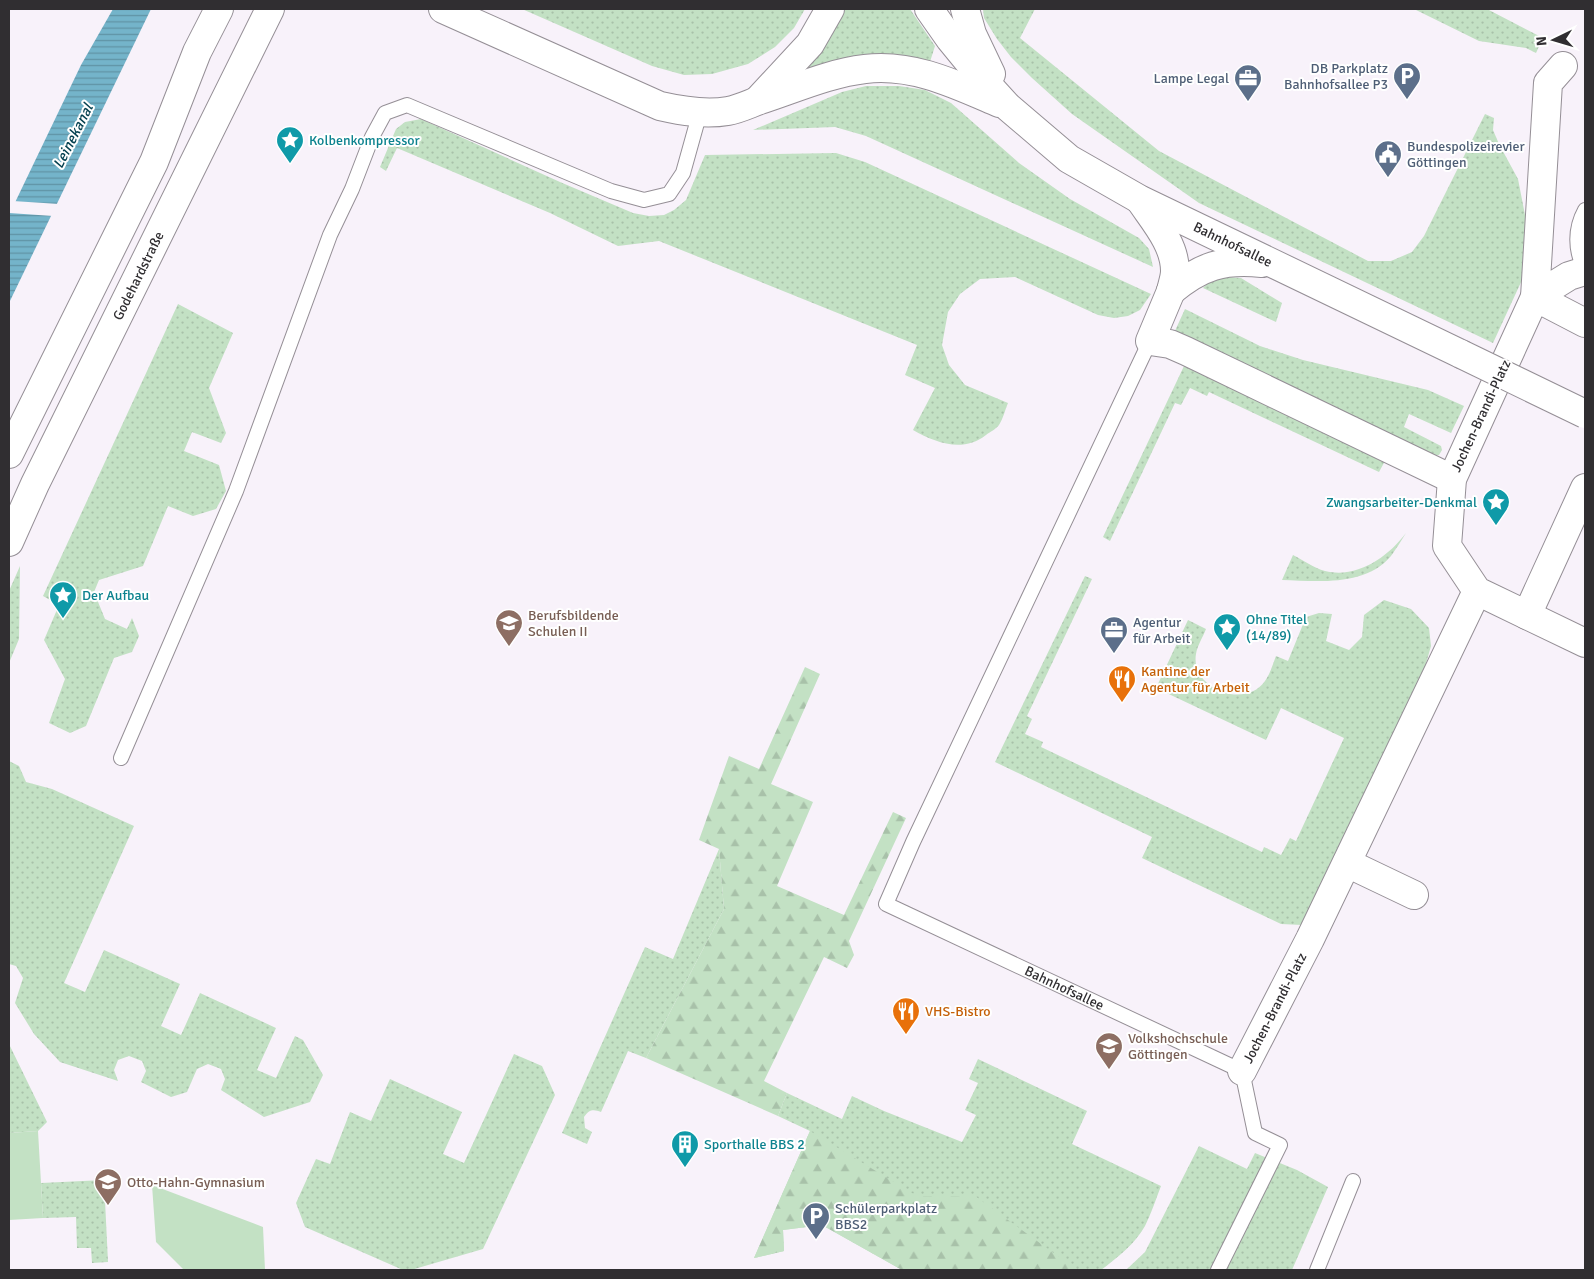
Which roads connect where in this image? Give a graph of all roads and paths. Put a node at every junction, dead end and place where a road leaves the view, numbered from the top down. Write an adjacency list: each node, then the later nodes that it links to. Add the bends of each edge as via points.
1 (218, 9): 22 (street, via 197,52 154,162)
2 (270, 9): 25 (street, Godehardstraße, via 34,484)
3 (443, 9): 8 (street)
4 (463, 9): 8 (street)
5 (830, 9): 10 (street, via 810,44)
6 (930, 9): 11 (street, Bahnhofsallee, via 965,58)
7 (965, 9): 11 (street, via 980,51)
8 (485, 27): 12 (street, via 660,106)
9 (1563, 66): 18 (street, Jochen-Brandi-Platz, via 1548,83)
10 (758, 100): 11 (street, via 834,74 882,68 926,74); 12 (street, via 729,111)
11 (1008, 106): 13 (street, Bahnhofsallee, via 1069,159)
12 (700, 112): 29 (lane, via 683,174 669,194 644,200 612,191 407,105 385,113 330,235 236,491)
13 (1139, 199): 15 (street, Bahnhofsallee); 17 (street, via 1171,251 1175,272)
14 (1585, 210): 16 (lane, via 1577,236)
15 (1272, 264): 17 (street, via 1230,261 1214,264 1188,277); 21 (street, Bahnhofsallee, bridge)
16 (1585, 271): 18 (street, via 1569,276)
17 (1171, 291): 20 (street)
18 (1535, 297): 19 (street); 23 (street, Jochen-Brandi-Platz)
19 (1585, 323)
20 (1150, 340): 23 (street, via 1170,344); 32 (lane, Bahnhofsallee, via 886,904)
21 (1585, 414)
22 (9, 454)
23 (1452, 479): 26 (street, Jochen-Brandi-Platz, via 1447,546)
24 (1585, 488): 27 (street)
25 (9, 542)
26 (1477, 591): 27 (street); 30 (street, Jochen-Brandi-Platz)
27 (1527, 615): 28 (street)
28 (1585, 643)
29 (121, 758)
30 (1347, 863): 31 (street); 32 (street, Jochen-Brandi-Platz)
31 (1414, 896)
32 (1242, 1071): 34 (lane, Jochen-Brandi-Platz, via 1255,1133 1280,1145)
33 (1354, 1181): 35 (lane)
34 (1218, 1270)
35 (1317, 1270)

